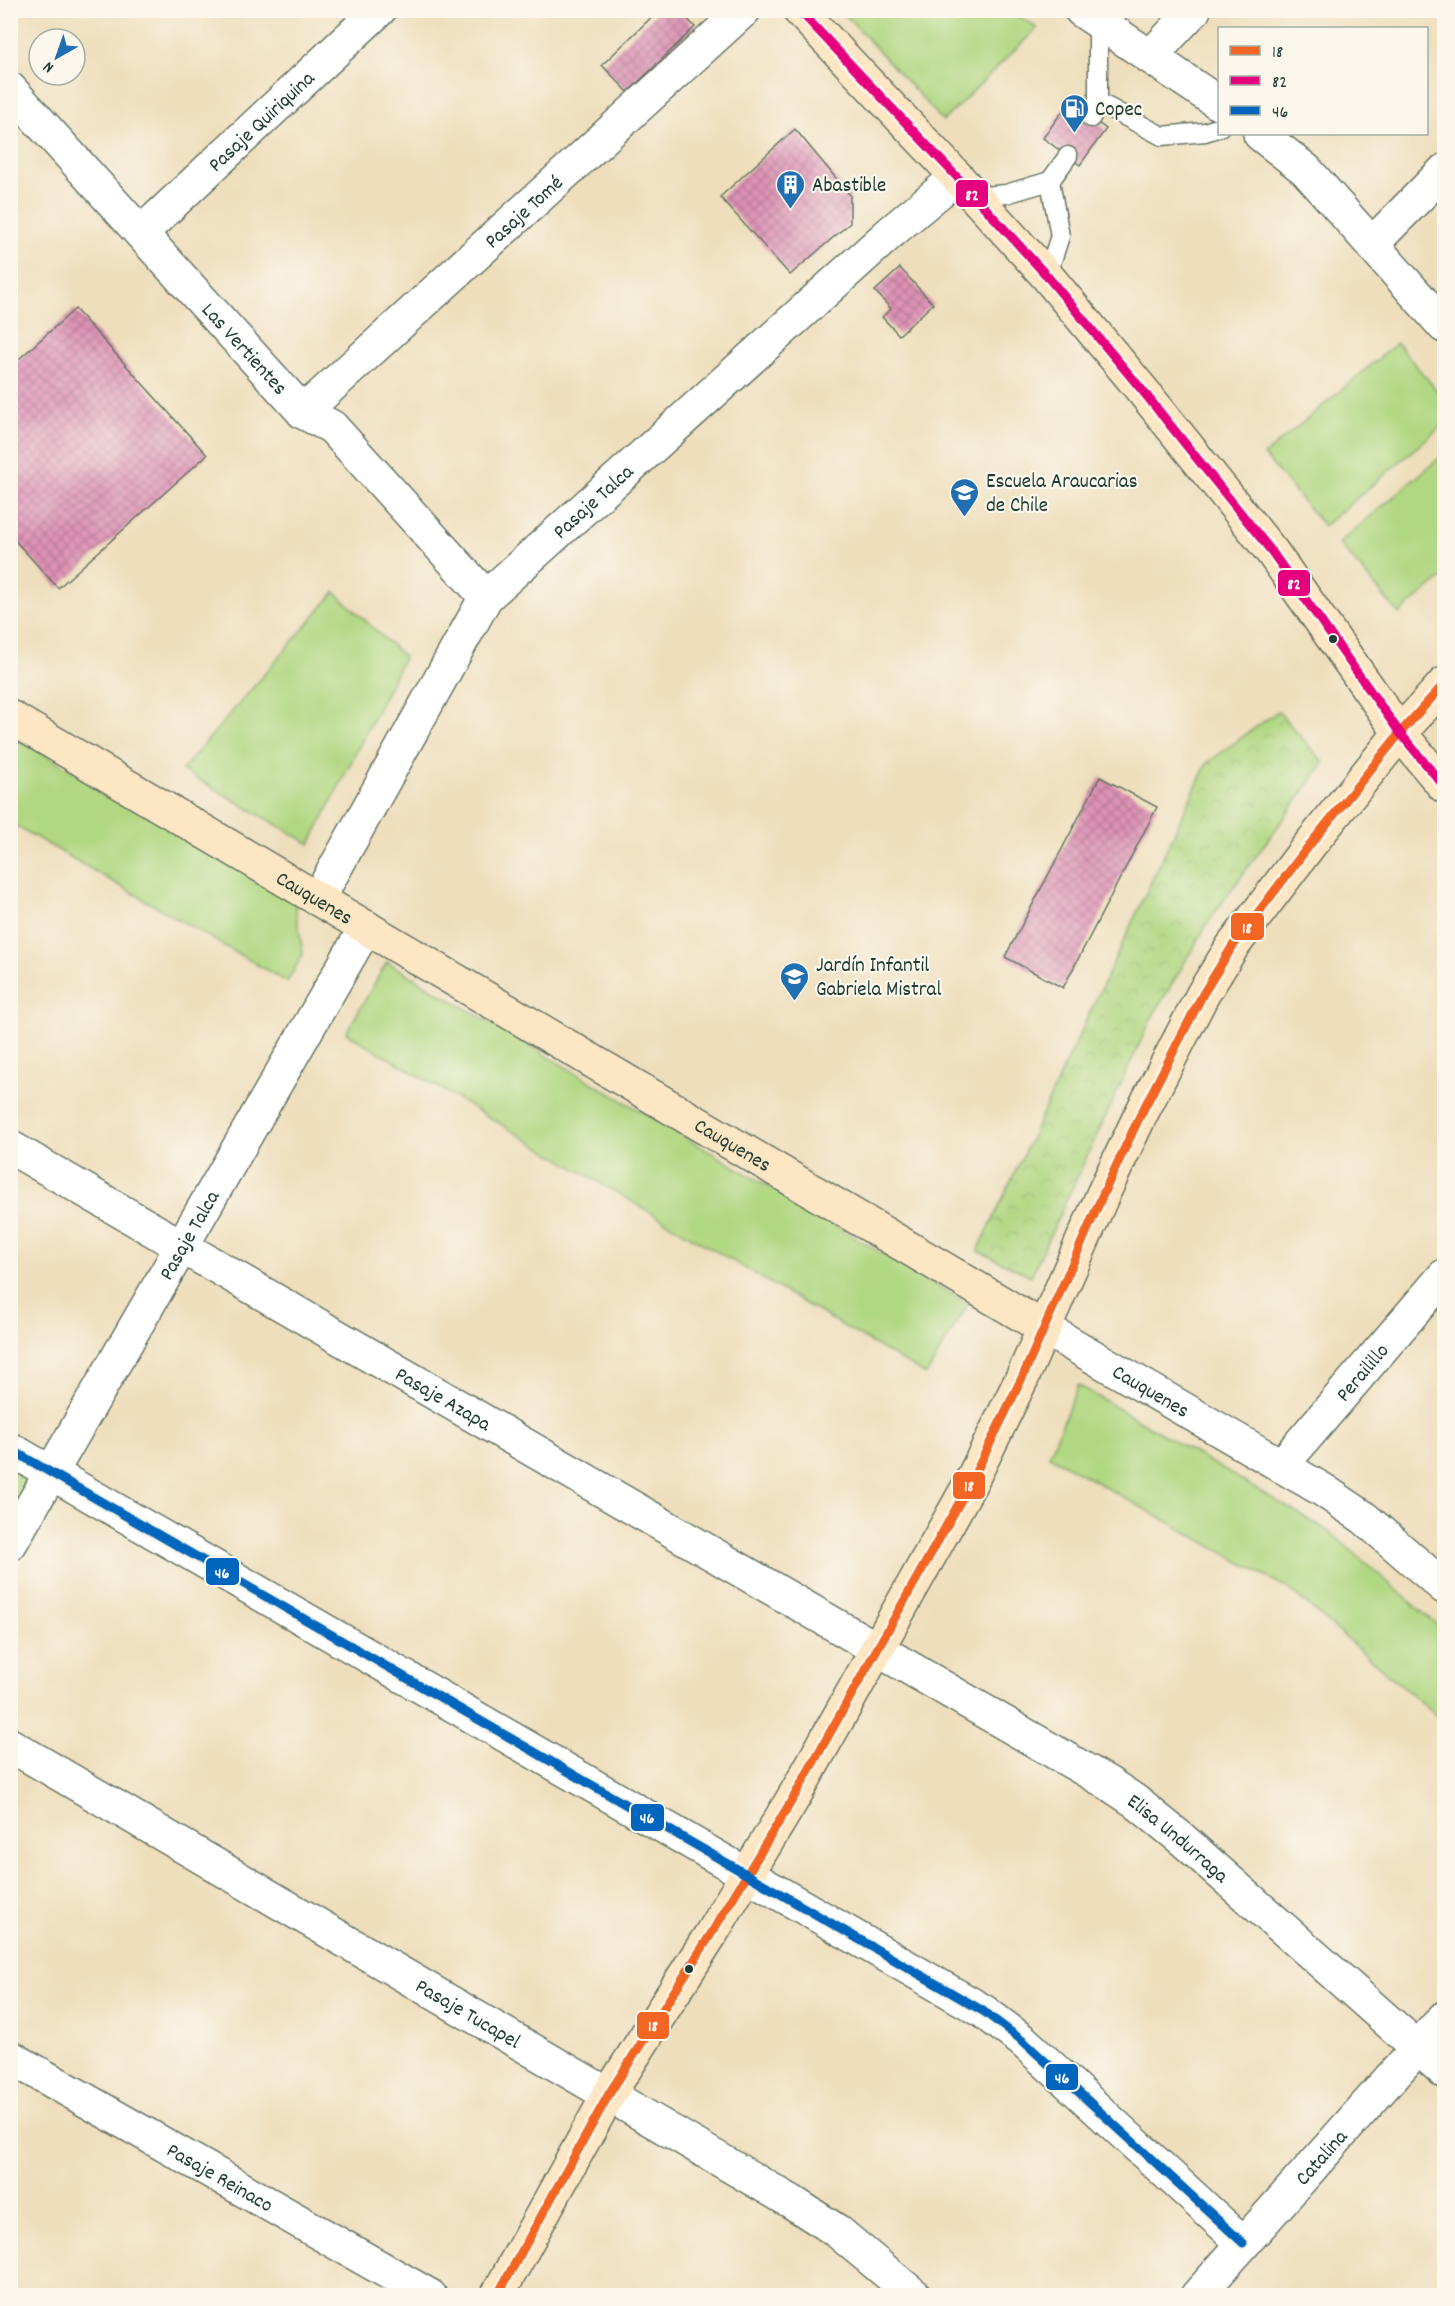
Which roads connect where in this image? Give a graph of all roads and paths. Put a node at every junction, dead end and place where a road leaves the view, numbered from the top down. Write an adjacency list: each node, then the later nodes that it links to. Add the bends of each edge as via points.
1 (379, 10): 15 (street, Pasaje Quiriquina)
2 (744, 10): 19 (street, Pasaje Tomé)
3 (799, 10): 14 (street)
4 (1194, 10): 6 (street)
5 (1089, 16): 6 (street); 9 (lane, via 1095,110 1162,136)
6 (1150, 57): 8 (street)
7 (10, 89): 15 (street, Las Vertientes)
8 (1218, 103)
9 (1218, 128)
10 (1261, 135): 16 (street, via 1306,170)
11 (1068, 156): 13 (lane)
12 (1444, 171): 16 (street)
13 (1050, 181): 14 (lane, via 1006,194); 17 (lane, via 1060,236)
14 (966, 187): 17 (street); 20 (street, Pasaje Talca, via 891,232)
15 (141, 233): 19 (street, Las Vertientes)
16 (1373, 243): 18 (street)
17 (1047, 276): 23 (street, via 1272,552)
18 (1444, 326)
19 (303, 412): 20 (street, Las Vertientes, via 332,428)
20 (486, 597): 25 (street, Pasaje Talca)
21 (1444, 684): 23 (street)
22 (10, 717): 25 (street, Cauquenes)
23 (1400, 733): 24 (street); 30 (street, via 1232,947 1203,994 1114,1171)
24 (1444, 786)
25 (318, 899): 26 (street, Cauquenes)
26 (366, 927): 28 (street, Pasaje Talca); 30 (street, Cauquenes)
27 (10, 1147): 28 (street, Pasaje Azapa)
28 (182, 1247): 33 (street, Pasaje Talca); 36 (street, Pasaje Azapa)
29 (1444, 1276): 32 (street, Perailillo)
30 (1044, 1328): 32 (street, Cauquenes); 36 (street, via 971,1482)
31 (10, 1449): 33 (street)
32 (1281, 1466): 35 (street, Cauquenes, via 1363,1517)
33 (51, 1473): 34 (street, Pasaje Talca); 38 (street)
34 (10, 1544)
35 (1444, 1587)
36 (877, 1650): 38 (street); 40 (street, Elisa Undurraga, via 1135,1801)
37 (10, 1745): 43 (street, Pasaje Tucapel)
38 (748, 1874): 43 (street); 44 (street, via 1002,2024)
39 (1444, 2018): 40 (street, Catalina)
40 (1418, 2048): 42 (street, Elisa Undurraga); 44 (street, Catalina)
41 (10, 2057): 45 (street, Pasaje Reinaco)
42 (1444, 2071)
43 (609, 2094): 46 (street); 47 (street, Pasaje Tucapel, via 837,2231)
44 (1244, 2243): 48 (street, Catalina)
45 (430, 2295)
46 (497, 2295)
47 (915, 2295)
48 (1197, 2295)

